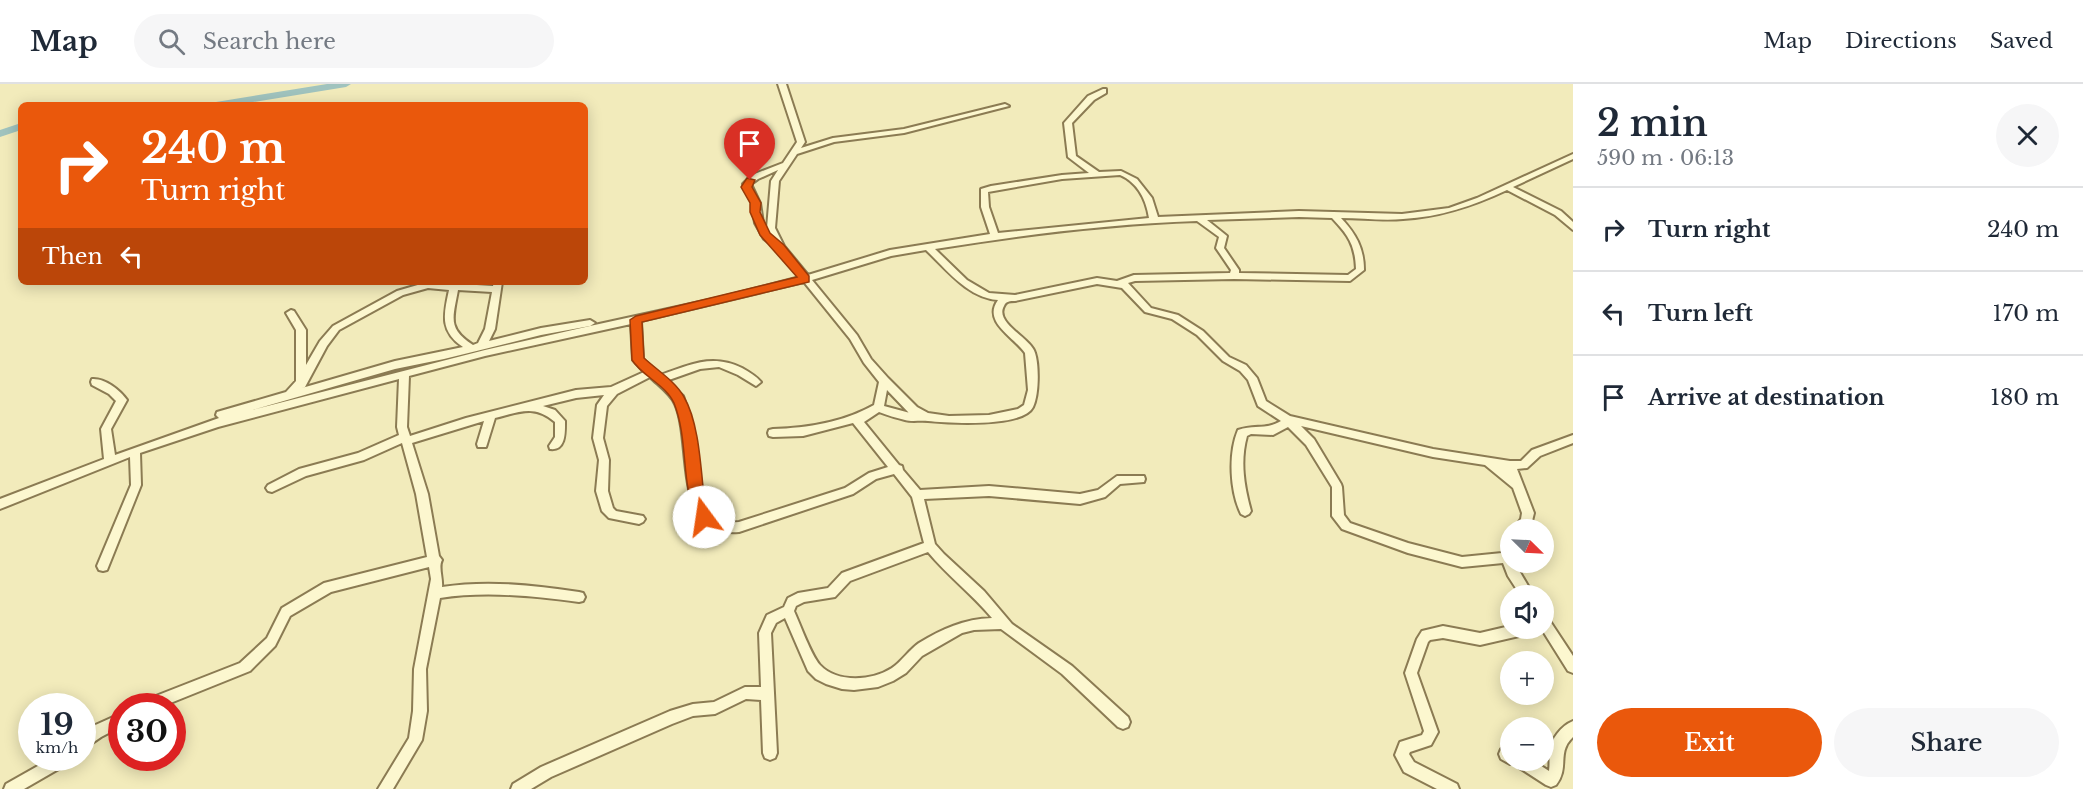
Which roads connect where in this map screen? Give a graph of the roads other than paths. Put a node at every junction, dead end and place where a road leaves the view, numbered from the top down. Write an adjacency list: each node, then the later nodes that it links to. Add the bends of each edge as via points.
1 (782, 84): 4 (street, via 801,142)
2 (1102, 91): 7 (street, via 1090,98 1068,123 1071,157)
3 (1005, 106): 4 (street, via 897,133 833,140)
4 (796, 152): 6 (street)
5 (1573, 156): 8 (street)
6 (789, 161): 15 (street, via 776,178 774,188 771,228); 15 (street, via 747,184 756,203 759,223 768,239)
7 (1096, 174): 11 (street, via 1130,176 1147,195); 13 (street, via 987,189 986,207)
8 (1508, 188): 9 (street, via 1450,210 1388,218); 12 (street, via 1558,213)
9 (1334, 215): 10 (street); 16 (street, via 1360,250 1357,275 1339,280)
10 (1200, 219): 11 (street); 16 (street, via 1223,236 1220,248 1235,270)
11 (1154, 220): 13 (street)
12 (1573, 227)
13 (995, 237): 14 (street)
14 (927, 246): 17 (street); 23 (street, via 979,294)
15 (780, 248): 17 (street)
16 (1234, 276): 18 (street, via 1134,278)
17 (805, 279): 25 (street); 31 (street, via 854,337)
18 (1120, 283): 23 (street, via 1085,282); 41 (street, via 1130,287 1152,313 1172,316 1200,333 1226,359 1247,372 1262,403)
19 (428, 285): 21 (street)
20 (498, 285): 22 (street); 27 (street, via 490,329)
21 (425, 286): 22 (street); 34 (street, via 385,300 336,328)
22 (454, 288): 28 (street, via 450,330)
23 (1007, 298): 40 (street, via 1000,303 997,315 1030,352 1032,390 1028,407 989,419)
24 (291, 313): 34 (street, via 301,330)
25 (636, 320): 26 (street); 30 (street, via 637,356)
26 (623, 323): 27 (street, via 614,320 554,327); 29 (street)
27 (482, 345): 28 (street)
28 (470, 347): 34 (street)
29 (404, 375): 42 (street); 44 (street, via 400,417)
30 (656, 376): 33 (street, via 716,363 733,366); 35 (street); 52 (street, via 679,399 685,417 698,506 704,517 722,528 739,527 849,491 873,476)
31 (884, 381): 37 (street); 40 (street, via 913,410)
32 (96, 382): 49 (street, via 122,400 106,429)
33 (756, 382)
34 (302, 389): 42 (street, via 212,418)
35 (613, 391): 36 (street, via 576,394); 59 (street, via 602,405 598,438 604,460 602,491 613,515)
36 (531, 406): 38 (street); 47 (street, via 551,412 560,421 560,438)
37 (879, 408): 39 (street); 40 (street, via 907,417)
38 (491, 416): 44 (street); 46 (street)
39 (861, 417): 43 (street, via 803,432); 52 (street, via 861,428)
40 (926, 417)
41 (1288, 420): 50 (street); 58 (street, via 1272,431 1250,430 1242,434 1238,462); 62 (street, via 1310,442 1337,487 1338,516 1346,526 1462,562)
42 (187, 432): 48 (street)
43 (773, 433)
44 (405, 439): 55 (street, via 360,457 303,472); 63 (street, via 422,494)
45 (1573, 440): 51 (street, via 1536,453 1523,465)
46 (482, 444)
47 (554, 446)
48 (135, 451): 49 (street); 64 (street, via 136,485)
49 (110, 461): 57 (street)
50 (1486, 462): 51 (street); 54 (street)
51 (1510, 465): 54 (street)
52 (897, 469): 56 (street)
53 (1140, 479): 56 (street, via 1117,480 1101,494 1080,498 989,491)
54 (1517, 485): 60 (street, via 1528,513)
55 (272, 488)
56 (917, 495): 61 (street)
57 (0, 504)
58 (1245, 511)
59 (639, 519)
60 (1526, 519)
61 (930, 546): 67 (street, via 846,577 831,593 802,597 792,602); 68 (street)
62 (1500, 555)
63 (435, 560): 65 (street); 72 (street, via 328,587 286,612 271,642 245,667)
64 (103, 566)
65 (435, 594): 66 (street, via 471,589); 80 (street, via 420,669 415,740)
66 (579, 597)
67 (788, 611): 68 (street, via 819,674 836,682 859,684 897,673 920,649 959,629); 73 (street, via 771,619 765,633)
68 (1003, 623): 74 (street, via 1067,670)
69 (1500, 634): 82 (street, via 1480,639 1443,632 1422,639 1412,673 1431,732 1426,740 1405,747 1402,755 1409,767)
70 (1554, 638): 71 (street)
71 (1573, 667)
72 (180, 693)
73 (766, 694): 76 (street); 81 (street, via 745,693 715,708 670,718 546,772)
74 (1123, 722)
75 (1573, 728): 78 (street, via 1559,743 1558,768 1551,780)
76 (770, 753)
77 (42, 771): 79 (street)
78 (1535, 771)
79 (11, 789)
80 (385, 789)
81 (518, 789)
82 (1452, 789)

